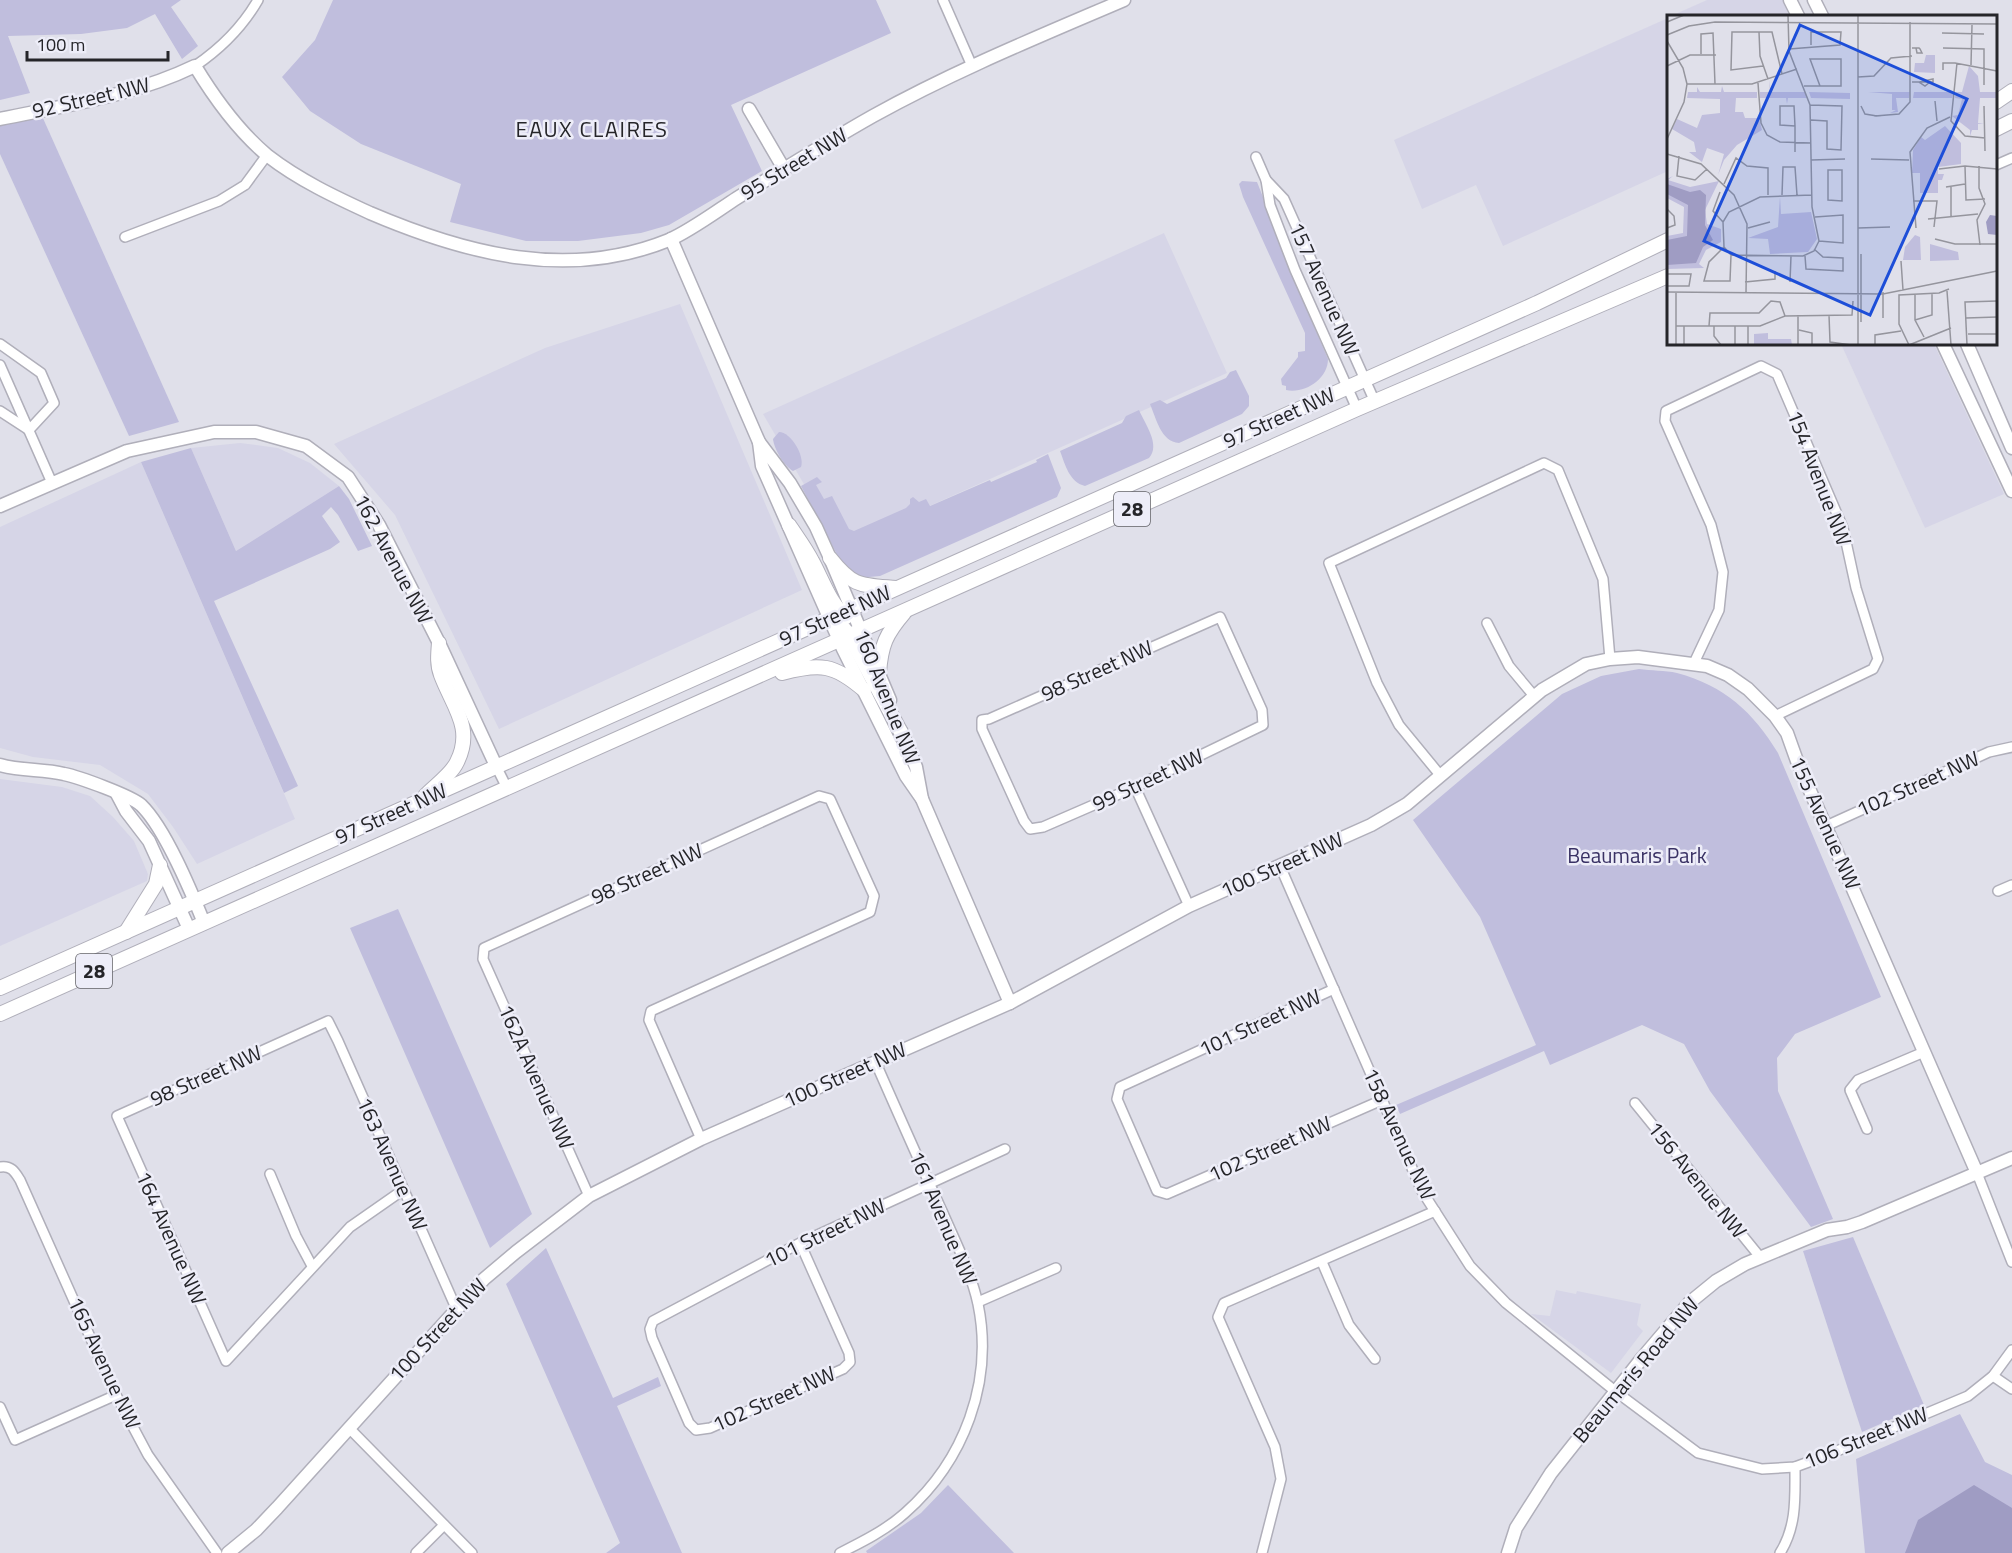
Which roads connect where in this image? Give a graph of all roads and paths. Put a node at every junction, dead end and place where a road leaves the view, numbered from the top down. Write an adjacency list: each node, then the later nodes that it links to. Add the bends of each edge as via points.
1 (258, 0): 8 (street, 92 Street NW, via 221,45)
2 (943, 0): 9 (street)
3 (1124, 0): 9 (street, 95 Street NW)
4 (1790, 0): 6 (street)
5 (1814, 0): 7 (street)
6 (1797, 15)
7 (1822, 15)
8 (195, 66): 15 (street, 92 Street NW, via 132,91); 18 (street, via 222,107)
9 (972, 66): 22 (street, 95 Street NW, via 875,115)
10 (2012, 86): 12 (main road)
11 (2012, 91): 13 (main road)
12 (1997, 92)
13 (1997, 101)
14 (749, 109): 22 (street)
15 (0, 119)
16 (2012, 121): 17 (main road)
17 (1997, 128)
18 (267, 155): 24 (street, via 245,185 219,201); 25 (street, 95 Street NW, via 331,194 406,228 502,256 548,260 604,257)
19 (1256, 157): 23 (street, 157 Avenue NW)
20 (2012, 158): 21 (street)
21 (1997, 164)
22 (784, 169): 25 (street, 95 Street NW)
23 (1266, 180): 32 (street, 157 Avenue NW, via 1284,199); 33 (street, 157 Avenue NW, via 1270,205)
24 (125, 237)
25 (671, 239): 38 (street, 160 Avenue NW)
26 (1667, 240): 32 (main road, 97 Street NW)
27 (1667, 277): 34 (main road, 97 Street NW)
28 (0, 344): 37 (street, via 41,373 54,403)
29 (1943, 345): 41 (street)
30 (1967, 345): 39 (street)
31 (0, 365): 37 (street)
32 (1365, 379): 33 (main road, 97 Street NW); 34 (street, 157 Avenue NW)
33 (1347, 387): 35 (street, 157 Avenue NW); 45 (main road, 97 Street NW)
34 (1375, 402): 35 (main road, 97 Street NW)
35 (1357, 409): 46 (main road, 97 Street NW / 28)
36 (0, 411): 37 (street)
37 (29, 430): 40 (street)
38 (759, 442): 43 (street, 160 Avenue NW, via 762,466); 44 (street, 160 Avenue NW, via 790,483)
39 (2012, 448)
40 (52, 483): 42 (street); 51 (street, 162 Avenue NW, via 127,451 214,432 256,432 306,446 348,477 379,525)
41 (2012, 491)
42 (0, 506)
43 (789, 525): 47 (main road)
44 (830, 558): 45 (main road, via 852,581); 47 (street, 160 Avenue NW)
45 (898, 588): 47 (main road, 97 Street NW)
46 (908, 609): 50 (main road, 97 Street NW); 54 (main road, via 888,633)
47 (840, 613): 50 (street, 160 Avenue NW); 50 (main road, via 836,619); 62 (main road, 97 Street NW)
48 (1220, 617): 65 (street, 99 Street NW, via 1262,710 1263,725); 70 (street, 98 Street NW, via 982,720 982,729)
49 (1487, 624): 57 (street, via 1509,666)
50 (850, 635): 54 (street, 160 Avenue NW); 55 (main road, 97 Street NW); 56 (street, 160 Avenue NW); 59 (main road)
51 (439, 643): 62 (street, 162 Avenue NW); 68 (main road, via 440,669 461,717 465,739 456,764)
52 (1610, 658): 53 (street, 100 Street NW); 57 (street, 100 Street NW, via 1586,664); 63 (street, via 1603,579 1558,470 1544,463 1329,563 1377,683 1400,725)
53 (1694, 663): 58 (street, 155 Avenue NW, via 1728,675); 58 (street, 154 Avenue NW, via 1719,610 1723,572 1711,525 1665,421 1666,411 1761,366 1777,374 1843,528 1878,659 1873,669)
54 (879, 673): 59 (street, 160 Avenue NW)
55 (745, 682): 56 (main road, via 816,666 843,674); 64 (main road, 97 Street NW)
56 (864, 690): 67 (street, 160 Avenue NW, via 906,776)
57 (1534, 696): 63 (street, 100 Street NW)
58 (1775, 716): 69 (street, 155 Avenue NW, via 1787,733)
59 (904, 738): 67 (street, 160 Avenue NW, via 916,767)
60 (2012, 747): 69 (street, 102 Street NW, via 1989,752)
61 (0, 765): 66 (street, via 70,775)
62 (497, 768): 64 (street, 162 Avenue NW); 68 (main road, 97 Street NW)
63 (1440, 775): 72 (street, 100 Street NW, via 1407,804 1371,825)
64 (507, 788): 78 (main road, 97 Street NW)
65 (1135, 788): 70 (street, 99 Street NW); 76 (street)
66 (117, 794): 71 (street, via 149,841); 75 (street, via 139,803 153,819)
67 (922, 799): 84 (street, 160 Avenue NW)
68 (419, 801): 75 (main road, 97 Street NW)
69 (1826, 826): 87 (street, 155 Avenue NW)
70 (1030, 829)
71 (160, 865): 77 (street); 80 (main road, via 156,884)
72 (1280, 866): 76 (street, 100 Street NW); 83 (street, 158 Avenue NW)
73 (2012, 885): 74 (street)
74 (1998, 891)
75 (195, 902): 77 (main road, 97 Street NW); 78 (street)
76 (1189, 906): 84 (street, 100 Street NW)
77 (180, 908): 79 (street); 80 (main road, 97 Street NW)
78 (204, 923): 79 (main road, 97 Street NW)
79 (189, 929): 85 (main road, 97 Street NW / 28)
80 (126, 932): 82 (main road, 97 Street NW)
81 (483, 958): 93 (street, 98 Street NW, via 484,948 819,796 830,799 874,896 870,912 651,1011 649,1020); 102 (street, 162A Avenue NW)
82 (0, 988)
83 (1334, 989): 89 (street, 158 Avenue NW); 101 (street, 101 Street NW, via 1120,1087 1117,1099)
84 (1010, 1003): 88 (street, 100 Street NW)
85 (0, 1014)
86 (328, 1021): 91 (street, 98 Street NW); 100 (street, 163 Avenue NW)
87 (1924, 1052): 92 (street, via 1858,1080 1850,1090); 97 (street, 155 Avenue NW)
88 (875, 1061): 93 (street, 100 Street NW); 99 (street, 161 Avenue NW)
89 (1382, 1100): 101 (street, 102 Street NW, via 1167,1194); 103 (street, 158 Avenue NW)
90 (1635, 1103): 105 (street, 156 Avenue NW)
91 (117, 1116): 108 (street, 164 Avenue NW, via 226,1361)
92 (1867, 1129)
93 (701, 1139): 102 (street, 100 Street NW)
94 (1005, 1149): 99 (street, 101 Street NW)
95 (2012, 1158): 97 (street, Beaumaris Road NW)
96 (2, 1167): 117 (street, 165 Avenue NW, via 14,1171 20,1180)
97 (1977, 1173): 105 (street, Beaumaris Road NW, via 1862,1222 1827,1230); 107 (street, 155 Avenue NW)
98 (270, 1174): 108 (street)
99 (929, 1183): 104 (street, 101 Street NW); 110 (street, 161 Avenue NW)
100 (403, 1190): 108 (street, via 350,1227); 111 (street, 163 Avenue NW)
101 (1157, 1191)
102 (589, 1196): 111 (street, 100 Street NW, via 499,1265)
103 (1434, 1211): 106 (street); 116 (street, 158 Avenue NW, via 1470,1266 1506,1303)
104 (800, 1243): 120 (street, 101 Street NW, via 650,1324 660,1359); 120 (street, 102 Street NW, via 850,1362 843,1369 710,1428)
105 (1760, 1257): 116 (street, Beaumaris Road NW, via 1716,1281 1689,1303)
106 (1322, 1262): 113 (street, via 1349,1325); 128 (street, via 1224,1303 1218,1317 1275,1447 1281,1479)
107 (2012, 1262)
108 (312, 1266)
109 (1056, 1268): 110 (street)
110 (978, 1302): 127 (street, 161 Avenue NW, via 983,1345 980,1381 968,1426 953,1455 935,1483 894,1522)
111 (456, 1308): 119 (street, 100 Street NW)
112 (2012, 1350): 114 (street)
113 (1375, 1359)
114 (1993, 1376): 115 (street); 121 (street, 106 Street NW, via 1968,1396)
115 (2012, 1389)
116 (1615, 1391): 121 (street, 158 Avenue NW, via 1698,1453 1762,1469); 129 (street, Beaumaris Road NW, via 1551,1473 1516,1528)
117 (116, 1395): 118 (street, via 15,1440); 123 (street, 165 Avenue NW, via 148,1455)
118 (0, 1407)
119 (349, 1428): 122 (street); 124 (street, 100 Street NW, via 256,1530)
120 (696, 1430)
121 (1795, 1467): 130 (street, 106 Street NW, via 1795,1514 1788,1541)
122 (444, 1525): 125 (street); 126 (street)
123 (217, 1553)
124 (228, 1553)
125 (416, 1553)
126 (472, 1553)
127 (840, 1553)
128 (1262, 1553)
129 (1508, 1553)
130 (1780, 1553)

